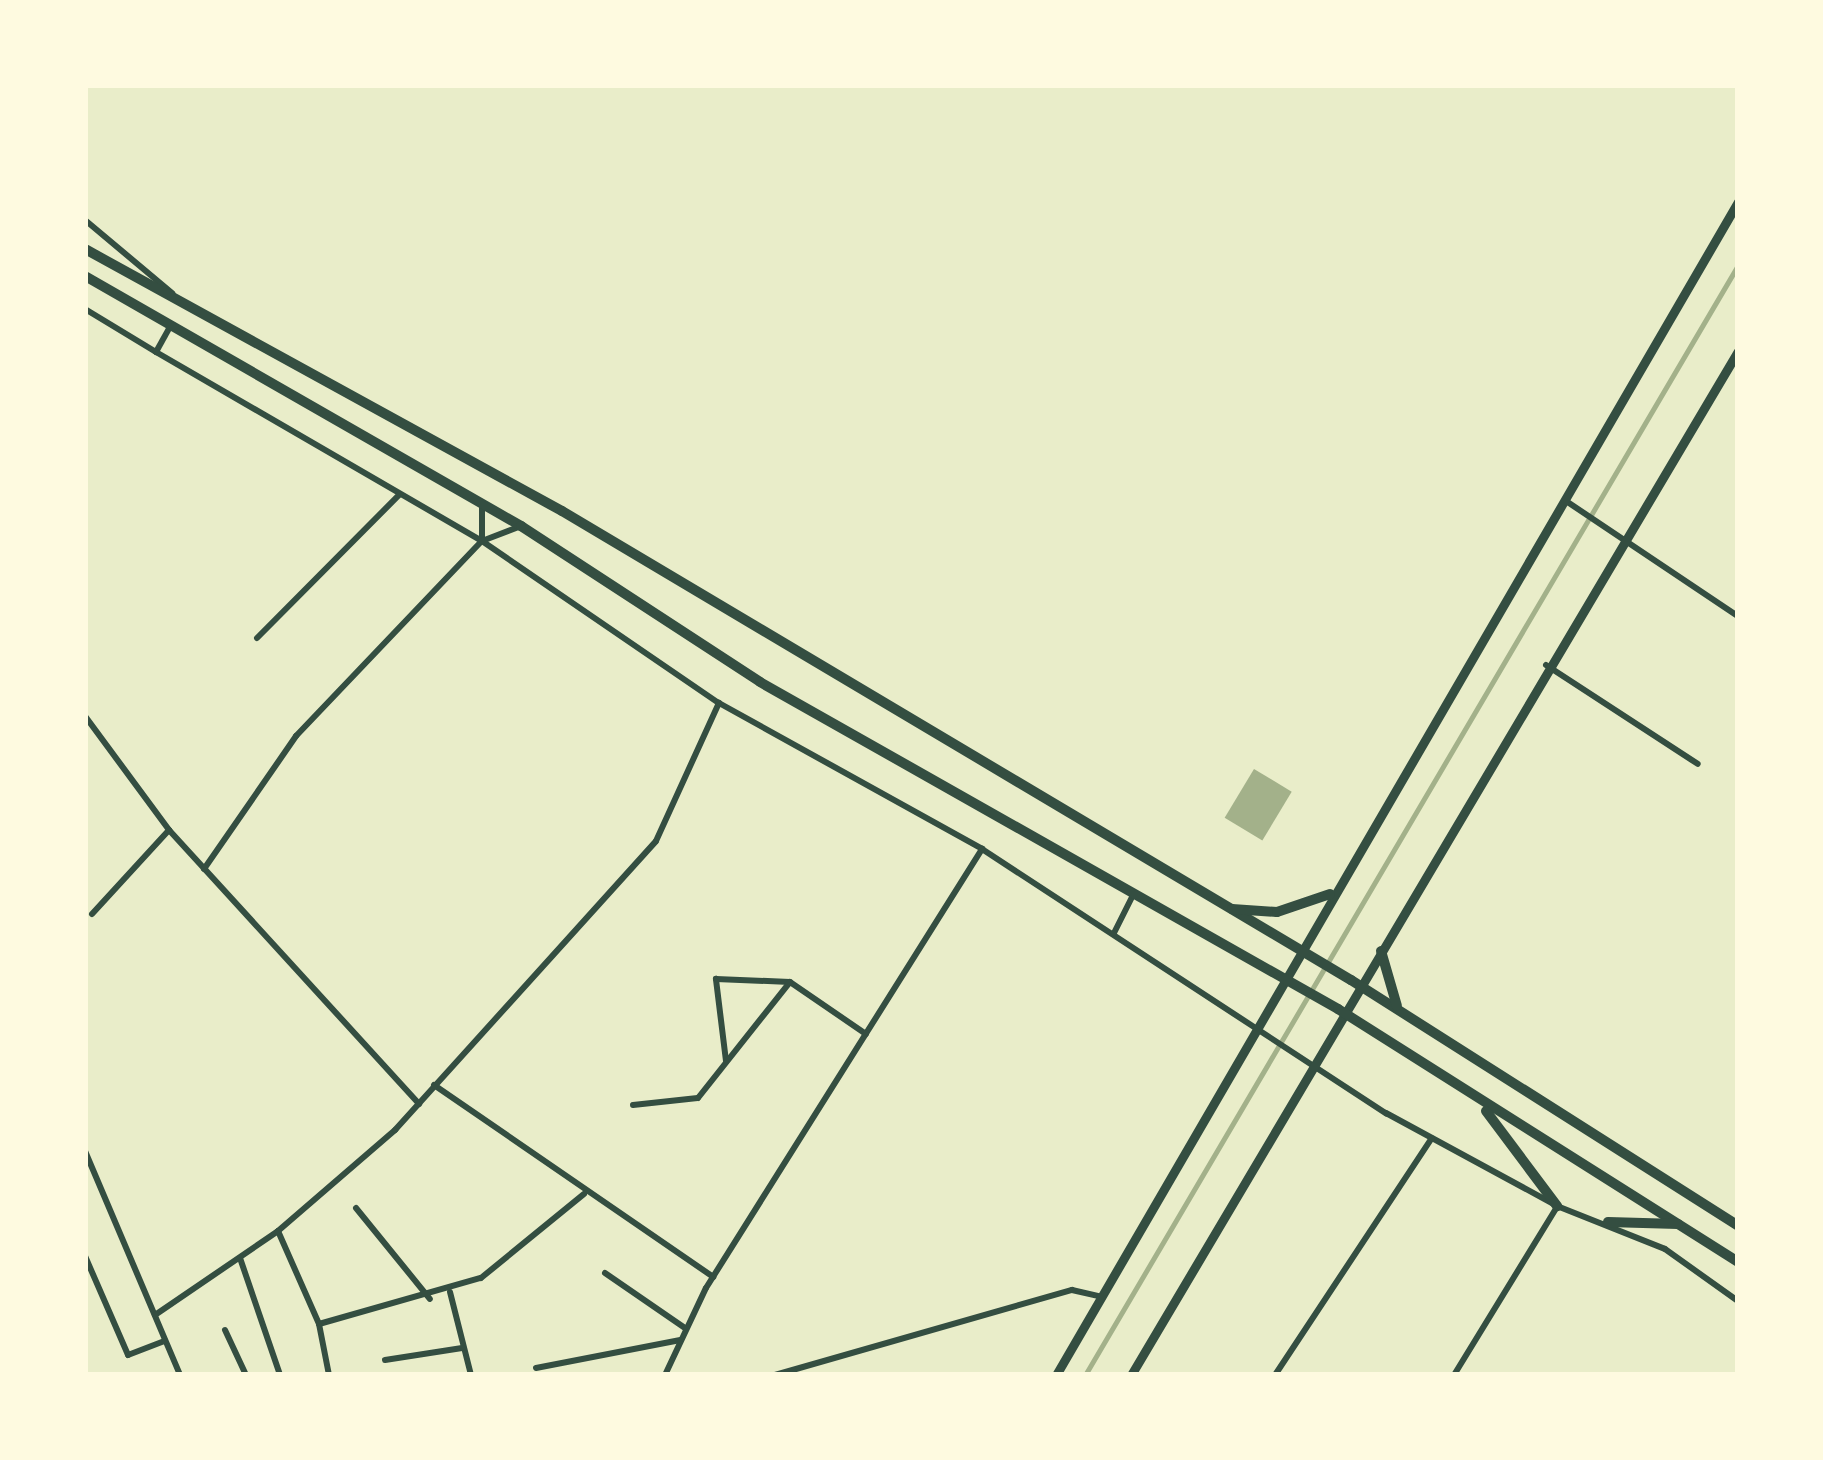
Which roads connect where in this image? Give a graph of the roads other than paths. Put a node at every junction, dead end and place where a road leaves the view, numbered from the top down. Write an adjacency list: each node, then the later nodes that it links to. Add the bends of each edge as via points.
1 (1738, 202): 11 (street)
2 (85, 220): 5 (street)
3 (85, 249): 5 (main road)
4 (85, 276): 7 (main road)
5 (172, 294): 27 (main road, via 562,510)
6 (85, 308): 9 (street)
7 (172, 325): 9 (street); 12 (main road)
8 (1738, 350): 15 (street)
9 (156, 352): 10 (street)
10 (399, 495): 14 (street); 17 (street)
11 (1566, 501): 15 (street); 25 (street)
12 (482, 504): 13 (main road); 14 (street)
13 (521, 526): 14 (street); 26 (main road, via 760,682)
14 (482, 541): 19 (street); 24 (street, via 296,736)
15 (1622, 542): 16 (street); 18 (street)
16 (1738, 616)
17 (257, 638)
18 (1546, 666): 21 (street); 31 (street)
19 (718, 702): 23 (street); 41 (street, via 656,841)
20 (85, 716): 22 (street)
21 (1698, 764)
22 (169, 830): 24 (street); 28 (street)
23 (982, 849): 29 (street); 38 (street)
24 (204, 869): 42 (street)
25 (1330, 894): 27 (main road, via 1277,912); 30 (street)
26 (1132, 896): 29 (street); 32 (main road)
27 (1231, 909): 30 (main road)
28 (92, 914)
29 (1114, 933): 37 (street)
30 (1297, 950): 32 (street); 34 (main road)
31 (1381, 951): 34 (street); 36 (main road)
32 (1279, 978): 35 (main road); 37 (street)
33 (790, 982): 38 (street); 39 (street); 39 (street, via 716,979)
34 (1356, 983): 35 (street); 36 (main road)
35 (1342, 1011): 40 (street); 43 (main road)
36 (1401, 1012): 52 (main road)
37 (1253, 1027): 40 (street); 60 (street)
38 (866, 1034): 58 (street)
39 (726, 1061): 44 (street, via 698,1098)
40 (1317, 1065): 45 (street); 80 (street)
41 (434, 1084): 42 (street); 47 (street)
42 (418, 1104): 53 (street)
43 (1480, 1104): 48 (main road); 51 (main road)
44 (632, 1105)
45 (1432, 1138): 48 (street); 81 (street)
46 (85, 1151): 63 (street)
47 (584, 1194): 58 (street); 59 (street, via 481,1278)
48 (1557, 1206): 50 (street); 82 (street)
49 (356, 1208): 61 (street)
50 (1608, 1222): 51 (main road); 62 (street)
51 (1679, 1224): 56 (main road)
52 (1738, 1226)
53 (278, 1231): 55 (street); 64 (street)
54 (85, 1256): 67 (street, via 128,1355)
55 (240, 1258): 63 (street); 74 (street)
56 (1738, 1262)
57 (605, 1273): 65 (street)
58 (713, 1277): 65 (street)
59 (450, 1292): 61 (street); 69 (street)
60 (1103, 1297): 78 (street, via 1072,1290); 79 (street)
61 (430, 1299): 64 (street)
62 (1738, 1301)
63 (155, 1315): 67 (street)
64 (319, 1324): 75 (street)
65 (685, 1328): 68 (street)
66 (224, 1330): 73 (street)
67 (164, 1340): 72 (street)
68 (680, 1340): 71 (street); 77 (street)
69 (462, 1348): 70 (street); 76 (street)
70 (384, 1360)
71 (536, 1368)
72 (180, 1375)
73 (246, 1375)
74 (280, 1375)
75 (329, 1375)
76 (471, 1375)
77 (665, 1375)
78 (774, 1375)
79 (1056, 1375)
80 (1131, 1375)
81 (1274, 1375)
82 (1454, 1375)

